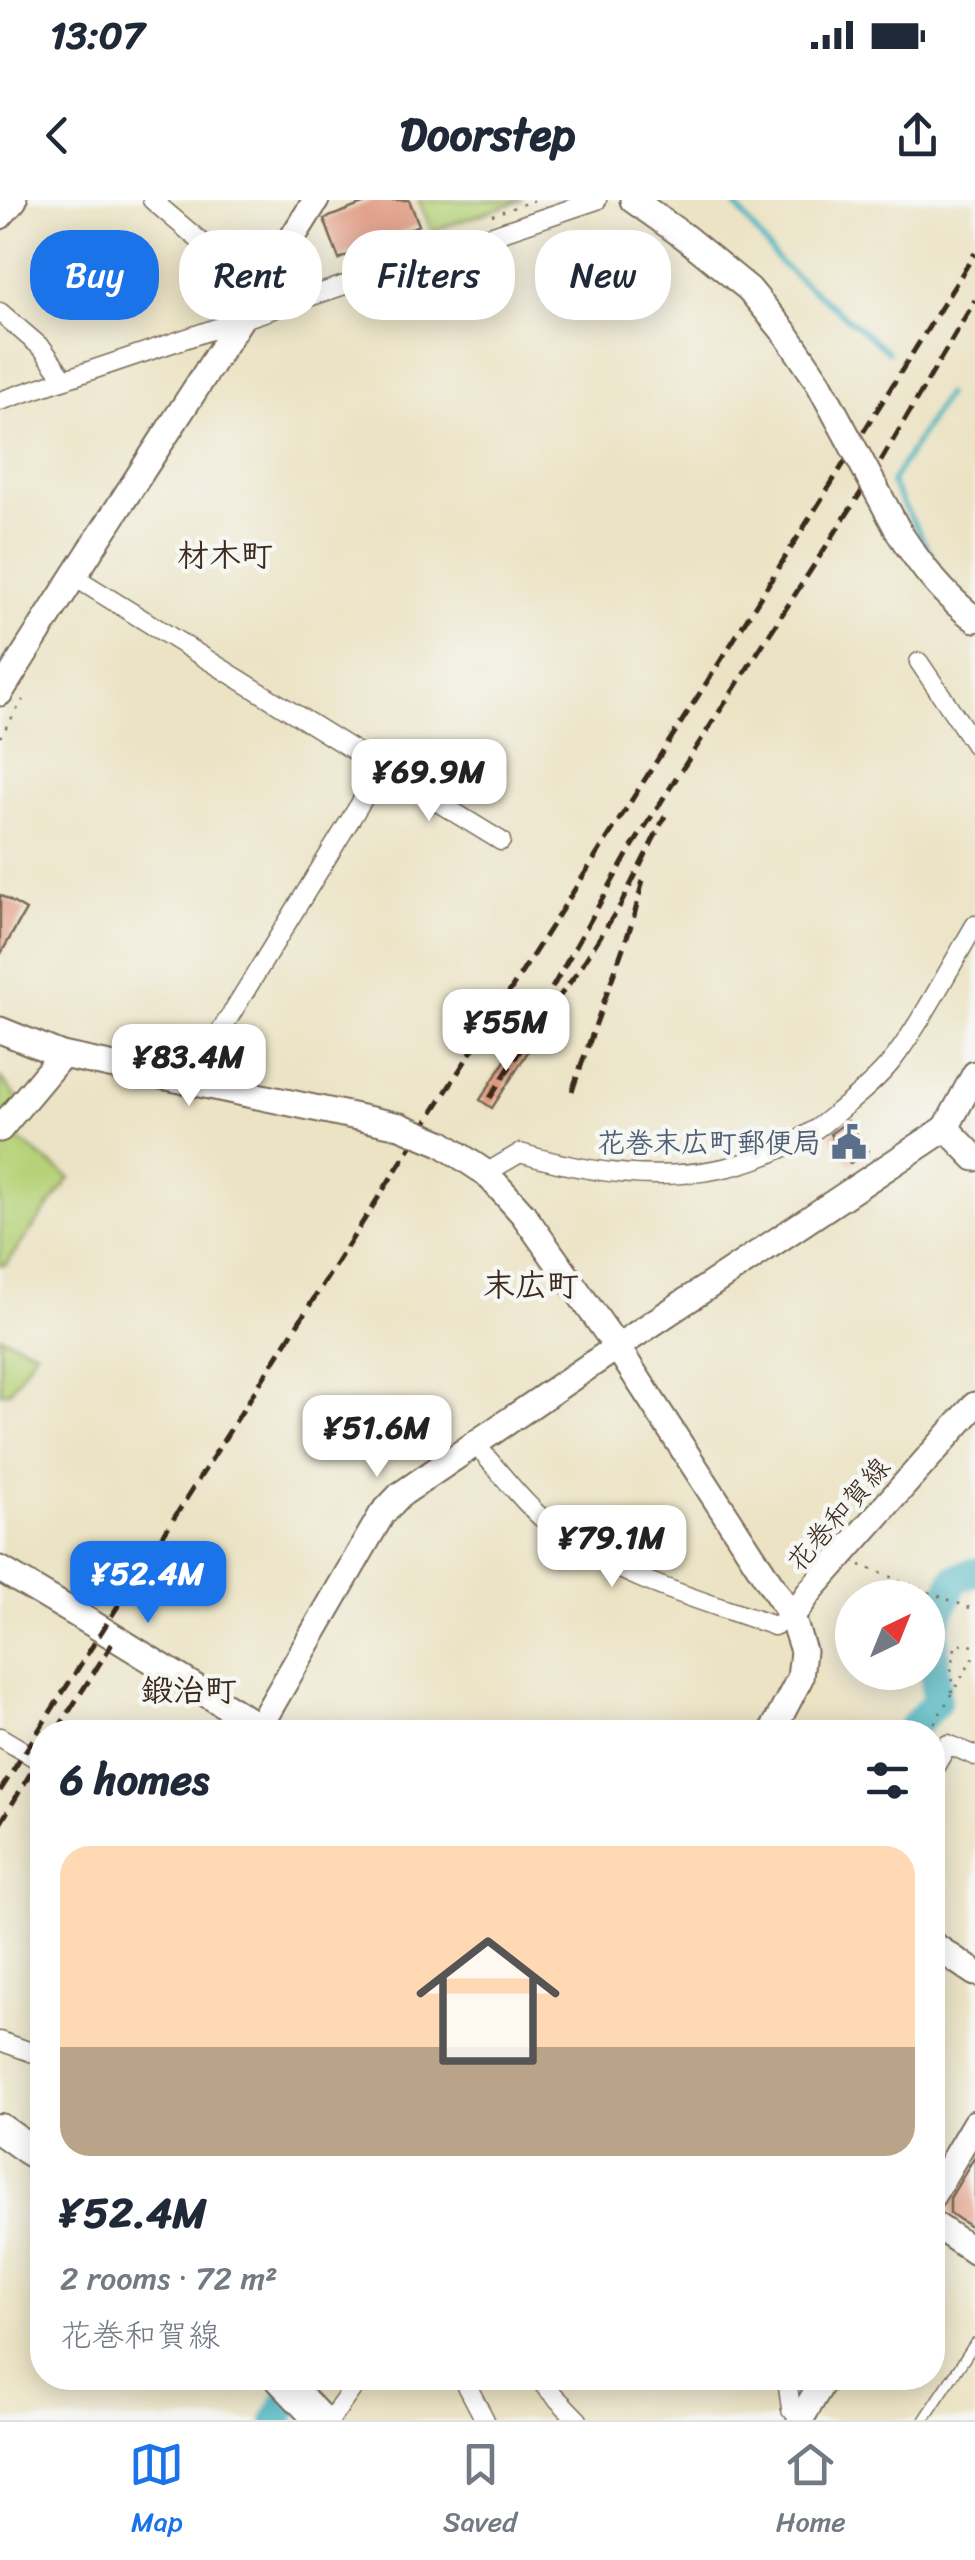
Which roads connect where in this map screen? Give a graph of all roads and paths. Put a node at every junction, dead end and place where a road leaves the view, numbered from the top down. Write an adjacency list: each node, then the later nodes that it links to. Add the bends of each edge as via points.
1 (14, 200): 6 (street)
2 (152, 200): 7 (street)
3 (316, 200): 8 (street)
4 (597, 200): 10 (street)
5 (633, 200): 14 (street, bridge, via 749,289 786,334 900,534 952,603)
6 (0, 216)
7 (187, 230)
8 (297, 230)
9 (0, 312): 11 (street)
10 (240, 322): 11 (street); 13 (street)
11 (64, 378): 12 (street)
12 (0, 400)
13 (73, 576): 16 (street); 18 (street)
14 (975, 619)
15 (920, 662): 17 (street)
16 (0, 693)
17 (975, 745)
18 (382, 768): 19 (street); 24 (street)
19 (500, 840)
20 (975, 926): 28 (street, via 894,1059 815,1130 766,1155 662,1177 565,1167 520,1154)
21 (0, 1030): 22 (street)
22 (62, 1055): 24 (street); 26 (street)
23 (975, 1074): 25 (street)
24 (190, 1081): 28 (street, bridge, via 400,1126)
25 (946, 1128): 27 (street); 29 (street)
26 (0, 1129)
27 (975, 1158)
28 (486, 1173): 29 (street, via 523,1214)
29 (616, 1347): 31 (street); 35 (street)
30 (975, 1405): 32 (street, 花巻和賀線)
31 (475, 1444): 35 (street, via 537,1514 608,1563 774,1626); 40 (street, via 382,1514)
32 (840, 1557): 34 (path); 35 (street, 花巻和賀線)
33 (0, 1569): 39 (street)
34 (975, 1610)
35 (792, 1617): 41 (street, 花巻和賀線, via 803,1651 800,1678)
36 (975, 1646): 38 (path, via 956,1644)
37 (975, 1656): 38 (path)
38 (952, 1692): 42 (path)
39 (238, 1720)
40 (253, 1720)
41 (778, 1720)
42 (938, 1720)
43 (0, 1737): 45 (street)
44 (945, 1749): 46 (street, via 948,1744)
45 (30, 1755)
46 (975, 1756)
47 (945, 1952): 48 (street)
48 (975, 1972)
49 (0, 2041): 50 (street)
50 (30, 2052)
51 (975, 2123): 54 (street)
52 (0, 2130): 53 (main road)
53 (30, 2151)
54 (945, 2174)
55 (945, 2232): 56 (street)
56 (975, 2252)
57 (975, 2342): 58 (lane)
58 (945, 2388)
59 (291, 2390): 67 (main road)
60 (351, 2390): 68 (street)
61 (469, 2390): 69 (street)
62 (549, 2390): 70 (street)
63 (789, 2390): 66 (street, via 791,2409)
64 (818, 2390): 66 (street)
65 (944, 2390): 71 (lane)
66 (801, 2418)
67 (320, 2420)
68 (330, 2420)
69 (484, 2420)
70 (578, 2420)
71 (924, 2420)

